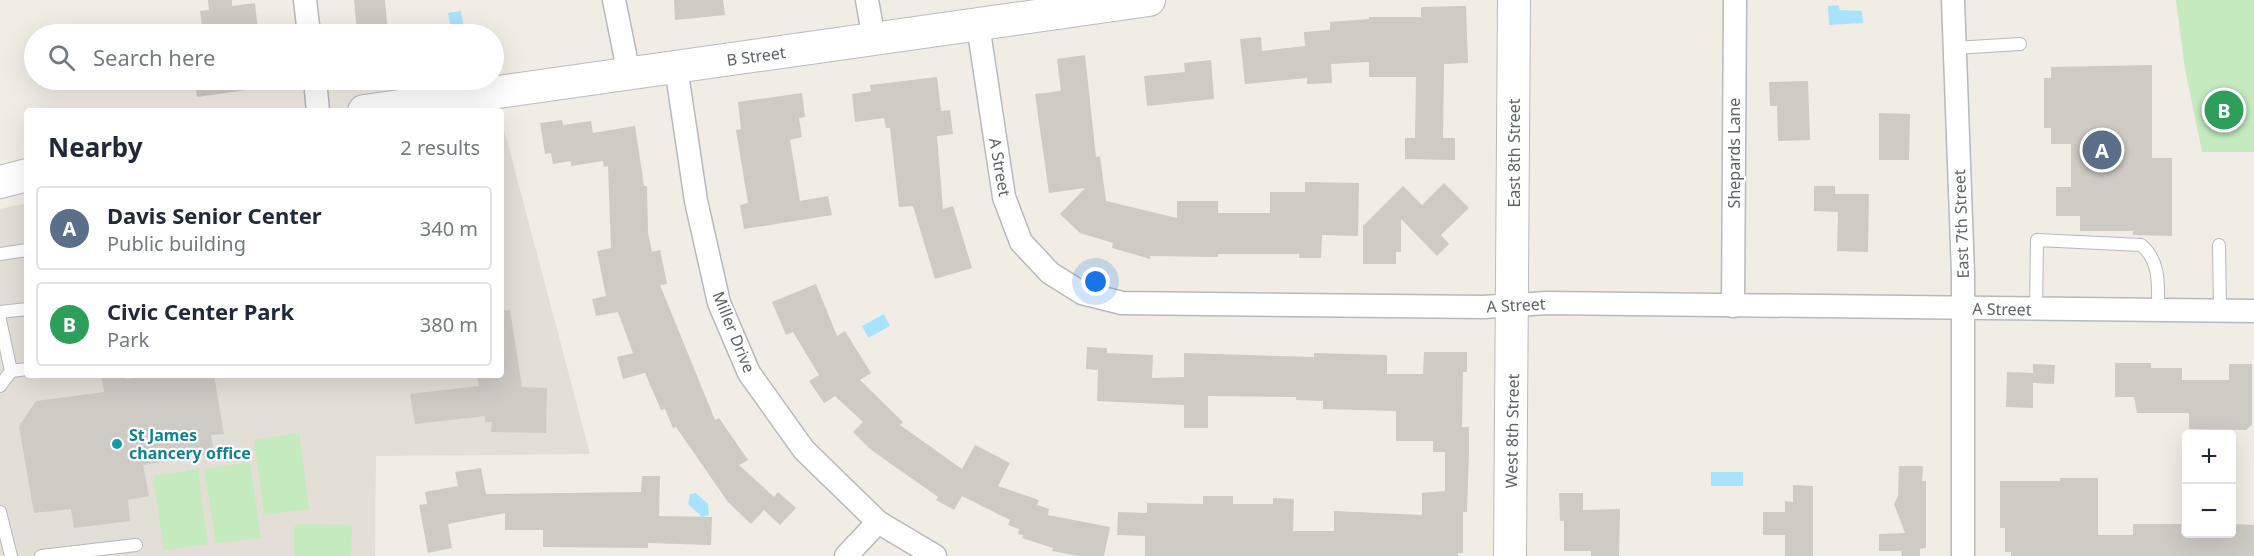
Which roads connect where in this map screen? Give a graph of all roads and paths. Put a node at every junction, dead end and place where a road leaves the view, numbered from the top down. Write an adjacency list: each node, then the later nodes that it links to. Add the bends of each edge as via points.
1 (305, 0): 8 (street)
2 (614, 0): 14 (street)
3 (867, 0): 10 (street)
4 (1514, 0): 23 (street, East 8th Street)
5 (1735, 0): 24 (street, Shepards Lane)
6 (1953, 0): 12 (street, East 7th Street)
7 (1130, 1): 9 (street, B Street)
8 (308, 24)
9 (978, 25): 10 (street, B Street); 23 (street, A Street, via 1004,197 1022,242 1050,273 1082,293 1122,303)
10 (874, 39): 13 (street, B Street)
11 (2020, 44): 12 (lane)
12 (1954, 48): 26 (street, East 7th Street)
13 (676, 67): 14 (street, B Street); 37 (street, Miller Drive, via 696,201 719,303 749,373 804,450)
14 (629, 74): 17 (street, B Street)
15 (316, 90): 16 (street)
16 (318, 108)
17 (385, 108)
18 (24, 176): 19 (street)
19 (0, 182)
20 (2219, 245): 29 (lane)
21 (24, 250): 22 (lane)
22 (0, 254)
23 (1513, 306): 24 (street, A Street); 43 (street, West 8th Street)
24 (1733, 306): 26 (street, A Street)
25 (24, 309): 31 (lane)
26 (1963, 309): 27 (street, A Street); 44 (street, East 7th Street)
27 (2036, 310): 28 (street, A Street); 28 (lane, via 2037,240 2142,245 2151,253 2158,274)
28 (2158, 311): 29 (street, A Street)
29 (2220, 311): 30 (street, A Street)
30 (2254, 311)
31 (0, 312)
32 (0, 320): 34 (lane)
33 (24, 369): 34 (lane)
34 (11, 371): 35 (lane)
35 (0, 386)
36 (0, 512): 39 (lane)
37 (878, 522): 41 (street); 42 (street, Miller Drive)
38 (136, 545): 40 (lane)
39 (11, 556)
40 (41, 556)
41 (846, 556)
42 (936, 556)
43 (1510, 556)
44 (1963, 556)

